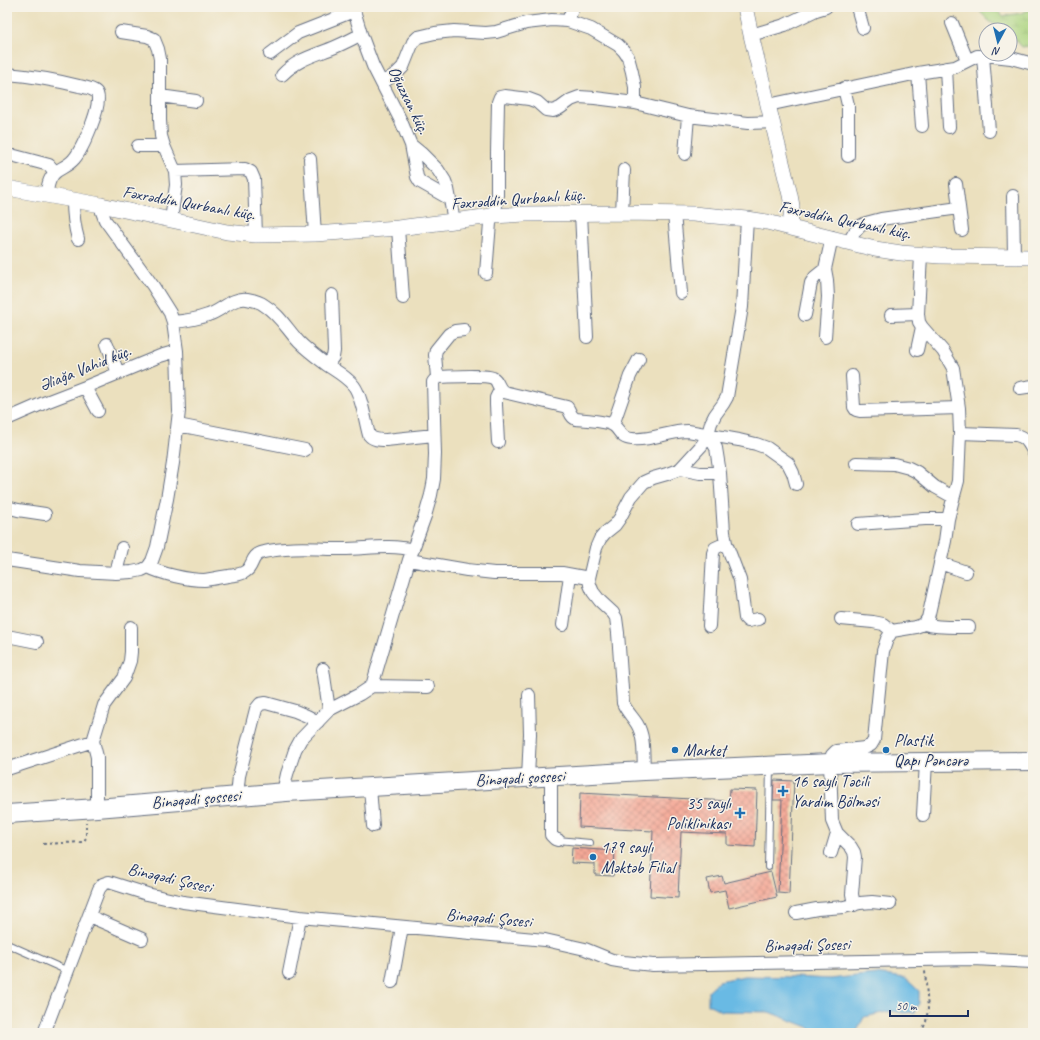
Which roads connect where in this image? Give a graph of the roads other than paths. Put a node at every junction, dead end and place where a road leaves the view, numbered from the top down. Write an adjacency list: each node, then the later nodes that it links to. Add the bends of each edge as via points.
1 (572, 7): 6 (street)
2 (745, 7): 11 (street)
3 (826, 7): 11 (street, via 785,25)
4 (857, 7): 8 (street)
5 (354, 9): 10 (street, Oğuzxan küç.); 12 (street, via 298,33)
6 (568, 21): 22 (street, via 526,23 496,32 454,31 418,37 413,42 403,67); 26 (street, via 591,29 624,51 632,72)
7 (952, 23): 14 (street)
8 (863, 28)
9 (120, 32): 24 (street, via 154,39 160,59)
10 (361, 34): 21 (street, via 298,62); 22 (street, Oğuzxan küç.)
11 (751, 35): 27 (street)
12 (270, 54)
13 (978, 56): 14 (street)
14 (967, 60): 18 (street, via 955,67)
15 (1018, 60): 17 (street)
16 (984, 62): 32 (street)
17 (1033, 64)
18 (946, 68): 19 (street); 31 (street)
19 (918, 73): 23 (street); 30 (street)
20 (7, 74): 42 (street, via 65,82 96,91 98,101 88,136 74,159)
21 (282, 75)
22 (382, 83): 33 (street, Oğuzxan küç., via 402,121)
23 (844, 88): 27 (street); 38 (street, via 848,105)
24 (160, 96): 25 (street); 35 (street, via 161,136)
25 (196, 101)
26 (635, 103): 28 (street); 54 (street, via 579,97 553,111 546,110 529,99 500,97 497,195)
27 (768, 105): 29 (street)
28 (688, 116): 29 (street, via 748,123); 36 (street)
29 (772, 122): 58 (street, via 792,206)
30 (922, 126)
31 (949, 127)
32 (990, 131)
33 (410, 145): 47 (street, Oğuzxan küç., via 438,170 445,180); 47 (street, via 420,182)
34 (138, 146): 35 (street)
35 (164, 146): 41 (street)
36 (685, 154)
37 (15, 156): 42 (street, via 49,165)
38 (848, 156)
39 (310, 159): 61 (street)
40 (624, 170): 52 (street)
41 (175, 171): 56 (street, via 176,185); 62 (street, via 246,169 251,172 254,179)
42 (56, 172): 45 (street, via 50,179)
43 (956, 184): 50 (street)
44 (7, 188): 45 (street, Fəxrəddin Qurbanlı küç.)
45 (46, 195): 48 (street, Fəxrəddin Qurbanlı küç.)
46 (1013, 196): 67 (street)
47 (450, 198): 57 (street, Oğuzxan küç.)
48 (74, 200): 49 (street, Fəxrəddin Qurbanlı küç.); 64 (street, via 73,215)
49 (101, 206): 56 (street, Fəxrəddin Qurbanlı küç.); 77 (street, via 105,220 153,286)
50 (959, 208): 60 (street); 65 (street, via 866,223 860,226)
51 (581, 213): 52 (street, Fəxrəddin Qurbanlı küç.); 54 (street, Fəxrəddin Qurbanlı küç.); 80 (street)
52 (622, 213): 53 (street, Fəxrəddin Qurbanlı küç.)
53 (674, 213): 55 (street, Fəxrəddin Qurbanlı küç.); 71 (street)
54 (492, 216): 57 (street, Fəxrəddin Qurbanlı küç.); 70 (street)
55 (747, 219): 58 (street, Fəxrəddin Qurbanlı küç.); 100 (street, via 742,307 727,397 715,415)
56 (171, 220): 62 (street, Fəxrəddin Qurbanlı küç., via 227,232)
57 (454, 221): 59 (street, Fəxrəddin Qurbanlı küç.)
58 (790, 227): 63 (street, Fəxrəddin Qurbanlı küç.)
59 (398, 228): 61 (street, Fəxrəddin Qurbanlı küç.); 73 (street)
60 (962, 230)
61 (315, 234): 62 (street, Fəxrəddin Qurbanlı küç.)
62 (256, 235)
63 (832, 238): 65 (street, Fəxrəddin Qurbanlı küç.); 69 (street)
64 (78, 239)
65 (849, 242): 66 (street, Fəxrəddin Qurbanlı küç., via 875,249)
66 (921, 255): 67 (street, Fəxrəddin Qurbanlı küç.); 74 (street)
67 (1014, 257): 68 (street, Fəxrəddin Qurbanlı küç.)
68 (1033, 257)
69 (825, 269): 75 (street, via 811,283); 81 (street, via 828,297)
70 (486, 272)
71 (681, 293)
72 (332, 295): 86 (street, via 334,351)
73 (402, 298)
74 (918, 314): 76 (street); 78 (street)
75 (804, 315)
76 (891, 315)
77 (173, 322): 84 (street); 86 (street, via 210,315 238,299 257,301 277,315 299,342)
78 (922, 327): 83 (street); 94 (street, via 943,351 953,368)
79 (464, 330): 89 (street, via 449,334 436,350)
80 (587, 337)
81 (825, 337)
82 (107, 344): 87 (street)
83 (917, 350)
84 (177, 351): 87 (street, Əliağa Vahid küç.); 97 (street)
85 (639, 359): 98 (street, via 630,376)
86 (327, 365): 101 (street, via 353,385 368,435 372,438 386,440)
87 (118, 373): 91 (street, Əliağa Vahid küç.)
88 (852, 376): 94 (street, via 856,410)
89 (437, 377): 93 (street, via 493,378); 101 (street, via 432,382)
90 (1033, 386): 92 (street)
91 (85, 387): 95 (street); 96 (street, Əliağa Vahid küç.)
92 (1020, 388)
93 (500, 390): 98 (street, via 567,407 576,420); 102 (street, via 496,398)
94 (959, 408): 99 (street)
95 (98, 411)
96 (7, 419)
97 (178, 425): 103 (street); 119 (street, via 168,499 157,547)
98 (613, 425): 100 (street, via 624,437 631,439 644,439 678,431)
99 (960, 433): 104 (street, via 1022,436); 109 (street, via 958,481)
100 (708, 434): 106 (street, via 702,445); 107 (street, via 716,448); 108 (street, via 767,448 788,463)
101 (434, 435): 116 (street, via 434,480)
102 (498, 442)
103 (305, 450)
104 (1033, 451)
105 (856, 463): 109 (street, via 889,463 909,468)
106 (680, 469): 107 (street); 123 (street, via 644,482 631,497 615,525 600,539)
107 (720, 473): 114 (street)
108 (796, 484)
109 (953, 497): 112 (street)
110 (7, 507): 111 (street)
111 (45, 514)
112 (948, 519): 113 (street); 118 (street)
113 (858, 524)
114 (726, 543): 124 (street, via 740,580 745,618 748,621); 128 (street, via 715,548 712,553)
115 (122, 548): 121 (street)
116 (411, 555): 119 (street, via 396,547 287,548 257,554 250,568 240,574 205,580 163,573); 122 (street, via 467,570); 135 (street)
117 (7, 560): 121 (street, via 80,571)
118 (940, 563): 120 (street); 126 (street, via 928,618)
119 (148, 567): 121 (street)
120 (966, 572)
121 (116, 573)
122 (570, 575): 123 (street); 127 (street)
123 (589, 578): 146 (street, via 593,592 616,618 623,703 640,731)
124 (758, 619)
125 (841, 619): 131 (street, via 883,624)
126 (924, 624): 130 (street); 131 (street)
127 (563, 625)
128 (709, 626)
129 (131, 627): 140 (street, via 130,661 124,678 104,705)
130 (969, 627)
131 (892, 631): 143 (street, via 883,651 874,740 865,748 836,751 832,754)
132 (7, 636): 133 (street)
133 (37, 642)
134 (323, 669): 138 (street)
135 (372, 686): 136 (street); 138 (street)
136 (428, 687)
137 (529, 695): 148 (street)
138 (329, 710): 139 (street)
139 (318, 722): 150 (street, via 301,739 295,750 286,774); 151 (street, via 294,711 266,703 260,704 256,710 239,776)
140 (93, 741): 145 (street); 152 (street, via 97,766)
141 (1033, 761): 142 (main road, Binəqədi şossesi)
142 (926, 762): 143 (main road, Binəqədi şossesi); 154 (street)
143 (830, 763): 144 (main road, Binəqədi şossesi); 156 (street, via 831,812)
144 (770, 765): 146 (main road, Binəqədi şossesi); 160 (lane)
145 (7, 769)
146 (644, 771): 147 (main road, Binəqədi şossesi)
147 (551, 776): 148 (main road, Binəqədi şossesi); 157 (street, via 551,835)
148 (528, 778): 149 (main road, Binəqədi şossesi)
149 (370, 786): 150 (main road, Binəqədi şossesi); 155 (street)
150 (286, 792): 151 (main road, Binəqədi şossesi)
151 (238, 796): 152 (main road, Binəqədi şossesi)
152 (91, 808): 153 (main road, Binəqədi şossesi)
153 (7, 814)
154 (923, 815)
155 (373, 826)
156 (837, 833): 159 (street); 162 (street, via 854,852)
157 (558, 840): 158 (lane)
158 (590, 843)
159 (831, 853)
160 (768, 867)
161 (890, 904): 162 (street, via 860,902)
162 (854, 905): 163 (street)
163 (796, 913)
164 (88, 916): 165 (street, Binəqədi Şosesi, via 99,889 109,882 183,902); 167 (street); 170 (street, Binəqədi Şosesi)
165 (300, 917): 166 (street, Binəqədi Şosesi); 171 (street)
166 (402, 927): 169 (street, Binəqədi Şosesi, via 545,940 580,948 612,960 653,965 974,959); 172 (street)
167 (142, 939)
168 (7, 944): 170 (lane)
169 (1033, 962)
170 (68, 971): 173 (street, Binəqədi Şosesi)
171 (289, 973)
172 (392, 982)
173 (44, 1033)

